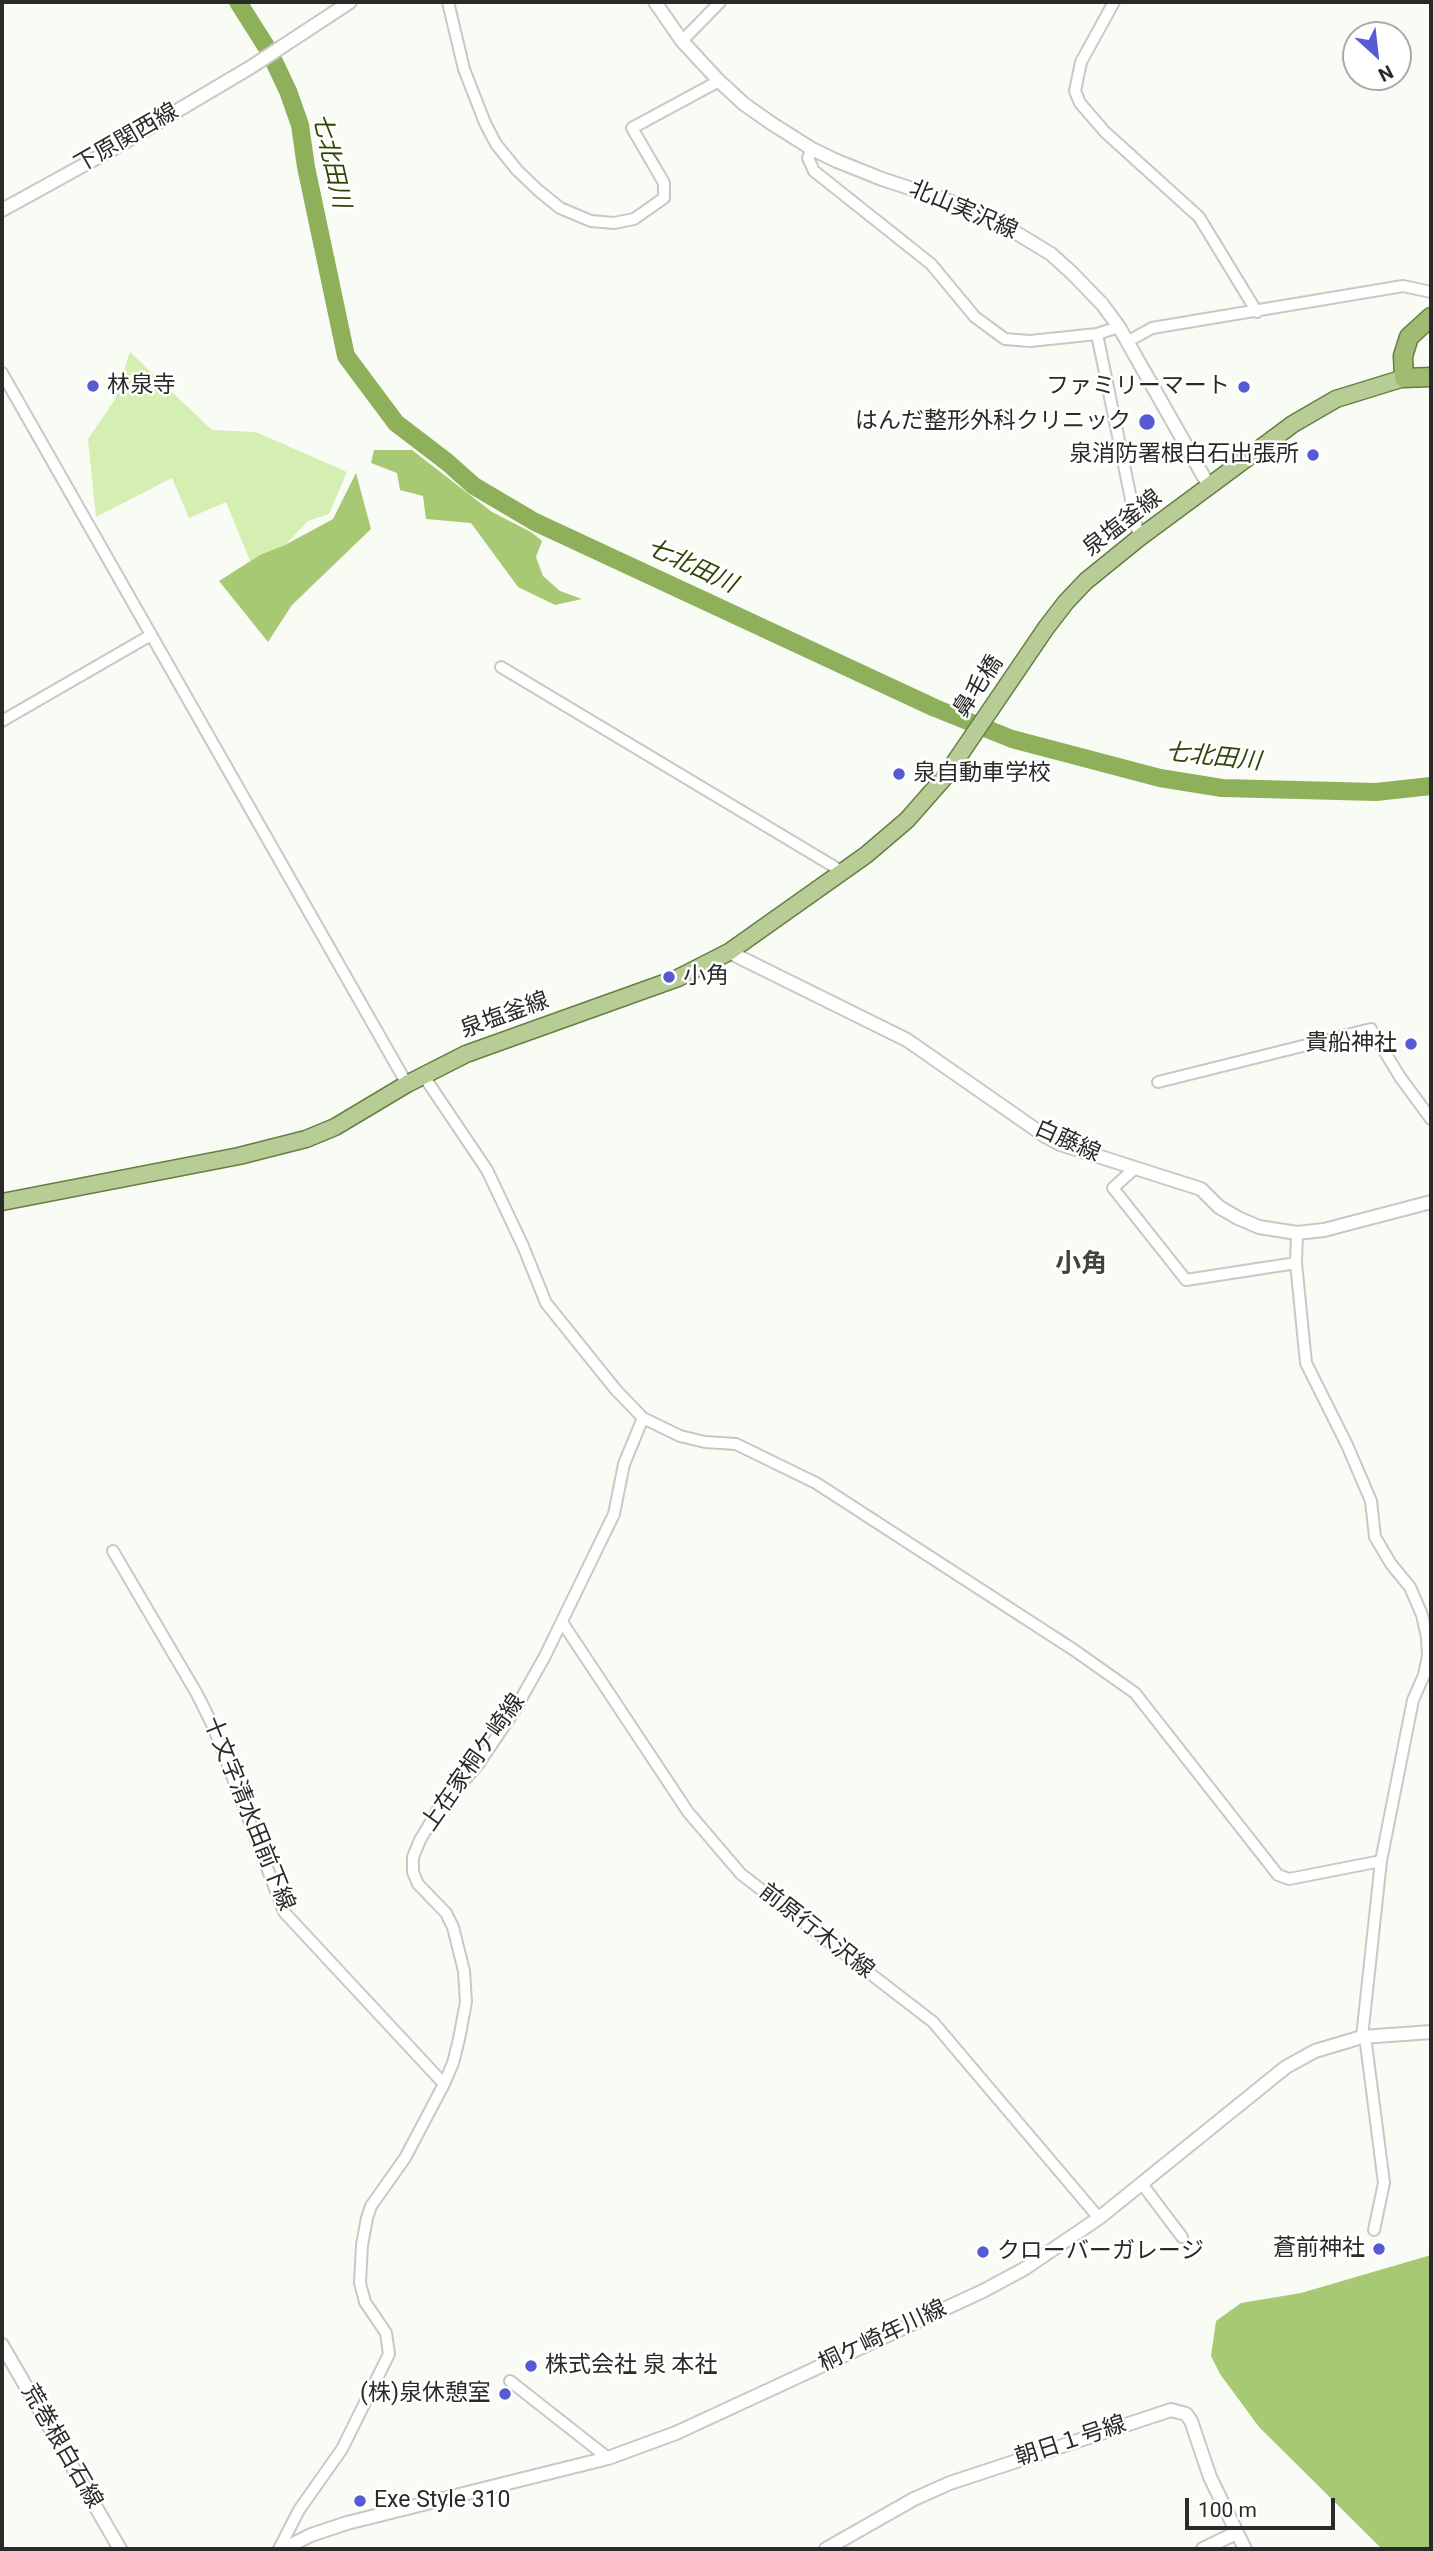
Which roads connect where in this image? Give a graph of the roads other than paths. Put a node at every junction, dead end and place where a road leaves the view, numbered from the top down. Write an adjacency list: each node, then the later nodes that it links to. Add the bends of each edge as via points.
1 (350, 2): 9 (street, 下原関西線, via 251,67)
2 (449, 2): 7 (street, via 464,69 496,144 517,170 560,208 591,220 614,223 634,219 664,198 664,183 632,128)
3 (655, 2): 6 (street, 北山実沢線)
4 (720, 2): 6 (street)
5 (1114, 2): 11 (street, via 1081,62 1075,92 1080,103 1105,132 1199,217)
6 (682, 41): 7 (street, 北山実沢線)
7 (719, 81): 8 (street, 北山実沢線, via 744,104)
8 (812, 149): 13 (street, 北山実沢線, via 955,203 1022,235 1072,273); 14 (street, via 808,158 814,171 931,264 975,317 1005,339)
9 (2, 210)
10 (1431, 292): 11 (street, via 1403,286)
11 (1257, 312): 15 (street, via 1152,328)
12 (1431, 317): 18 (highway, via 1405,346)
13 (1119, 327): 14 (street); 15 (street, 北山実沢線)
14 (1097, 334): 20 (street)
15 (1127, 342): 19 (street, 北山実沢線)
16 (2, 373): 21 (street)
17 (1431, 377): 18 (highway)
18 (1404, 378): 19 (main road, 泉塩釜線, via 1313,411)
19 (1209, 486): 20 (main road, 泉塩釜線)
20 (1139, 538): 22 (main road, 泉塩釜線, via 1073,595)
21 (151, 635): 24 (street); 30 (street)
22 (1034, 647): 25 (main road, 鼻毛橋)
23 (501, 667): 26 (street)
24 (2, 721)
25 (962, 752): 26 (main road, 泉塩釜線, via 907,820)
26 (842, 872): 27 (main road, 泉塩釜線)
27 (729, 952): 28 (main road, 泉塩釜線, via 678,978 467,1054); 32 (street, 白藤線, via 907,1040 1045,1136)
28 (423, 1075): 30 (main road, 泉塩釜線); 37 (street, via 487,1170 546,1303)
29 (1158, 1082): 31 (street, via 1371,1029)
30 (407, 1084): 33 (main road, 泉塩釜線, via 306,1139)
31 (1431, 1119)
32 (1134, 1169): 35 (street, 白藤線, via 1201,1189 1219,1207 1259,1227); 36 (street, via 1113,1188 1186,1280)
33 (2, 1202)
34 (1431, 1202): 35 (street, 白藤線)
35 (1297, 1233): 36 (street)
36 (1296, 1263): 40 (street, via 1306,1363 1371,1502 1376,1537 1410,1587 1427,1637 1424,1675 1413,1700)
37 (643, 1418): 39 (street, 上在家桐ケ崎線, via 624,1464 614,1514); 40 (street, via 680,1436 736,1444 816,1483 1135,1693 1278,1875 1289,1879)
38 (113, 1551): 43 (street, 十文字清水田前下線, via 213,1726 284,1912)
39 (562, 1622): 43 (street, 上在家桐ケ崎線, via 513,1713 477,1766 439,1808 413,1857 418,1884 453,1927 464,1971 466,2002); 45 (street, 前原行木沢線, via 688,1812 741,1874 933,2021)
40 (1381, 1861): 42 (street)
41 (1431, 2032): 42 (street, 桐ケ崎年川線)
42 (1364, 2037): 44 (street, 桐ケ崎年川線, via 1315,2051 1286,2067); 46 (street, via 1384,2183)
43 (444, 2084): 53 (street, 上在家桐ケ崎線, via 405,2158 371,2206 365,2226 360,2283 365,2301 386,2333 389,2354 342,2449 299,2510)
44 (1142, 2184): 45 (street, 桐ケ崎年川線); 47 (street)
45 (1099, 2218): 50 (street, 桐ケ崎年川線, via 983,2291 676,2433)
46 (1374, 2230)
47 (1182, 2237)
48 (3, 2348): 52 (street, 荒巻根白石線)
49 (510, 2381): 50 (street)
50 (607, 2458): 53 (street, 桐ケ崎年川線, via 347,2524)
51 (1236, 2533): 54 (street, 朝日１号線, via 1191,2421 1186,2414 1171,2410 950,2483); 55 (street); 56 (street, 朝日１号線)
52 (120, 2549)
53 (281, 2549)
54 (826, 2549)
55 (1203, 2549)
56 (1245, 2549)

